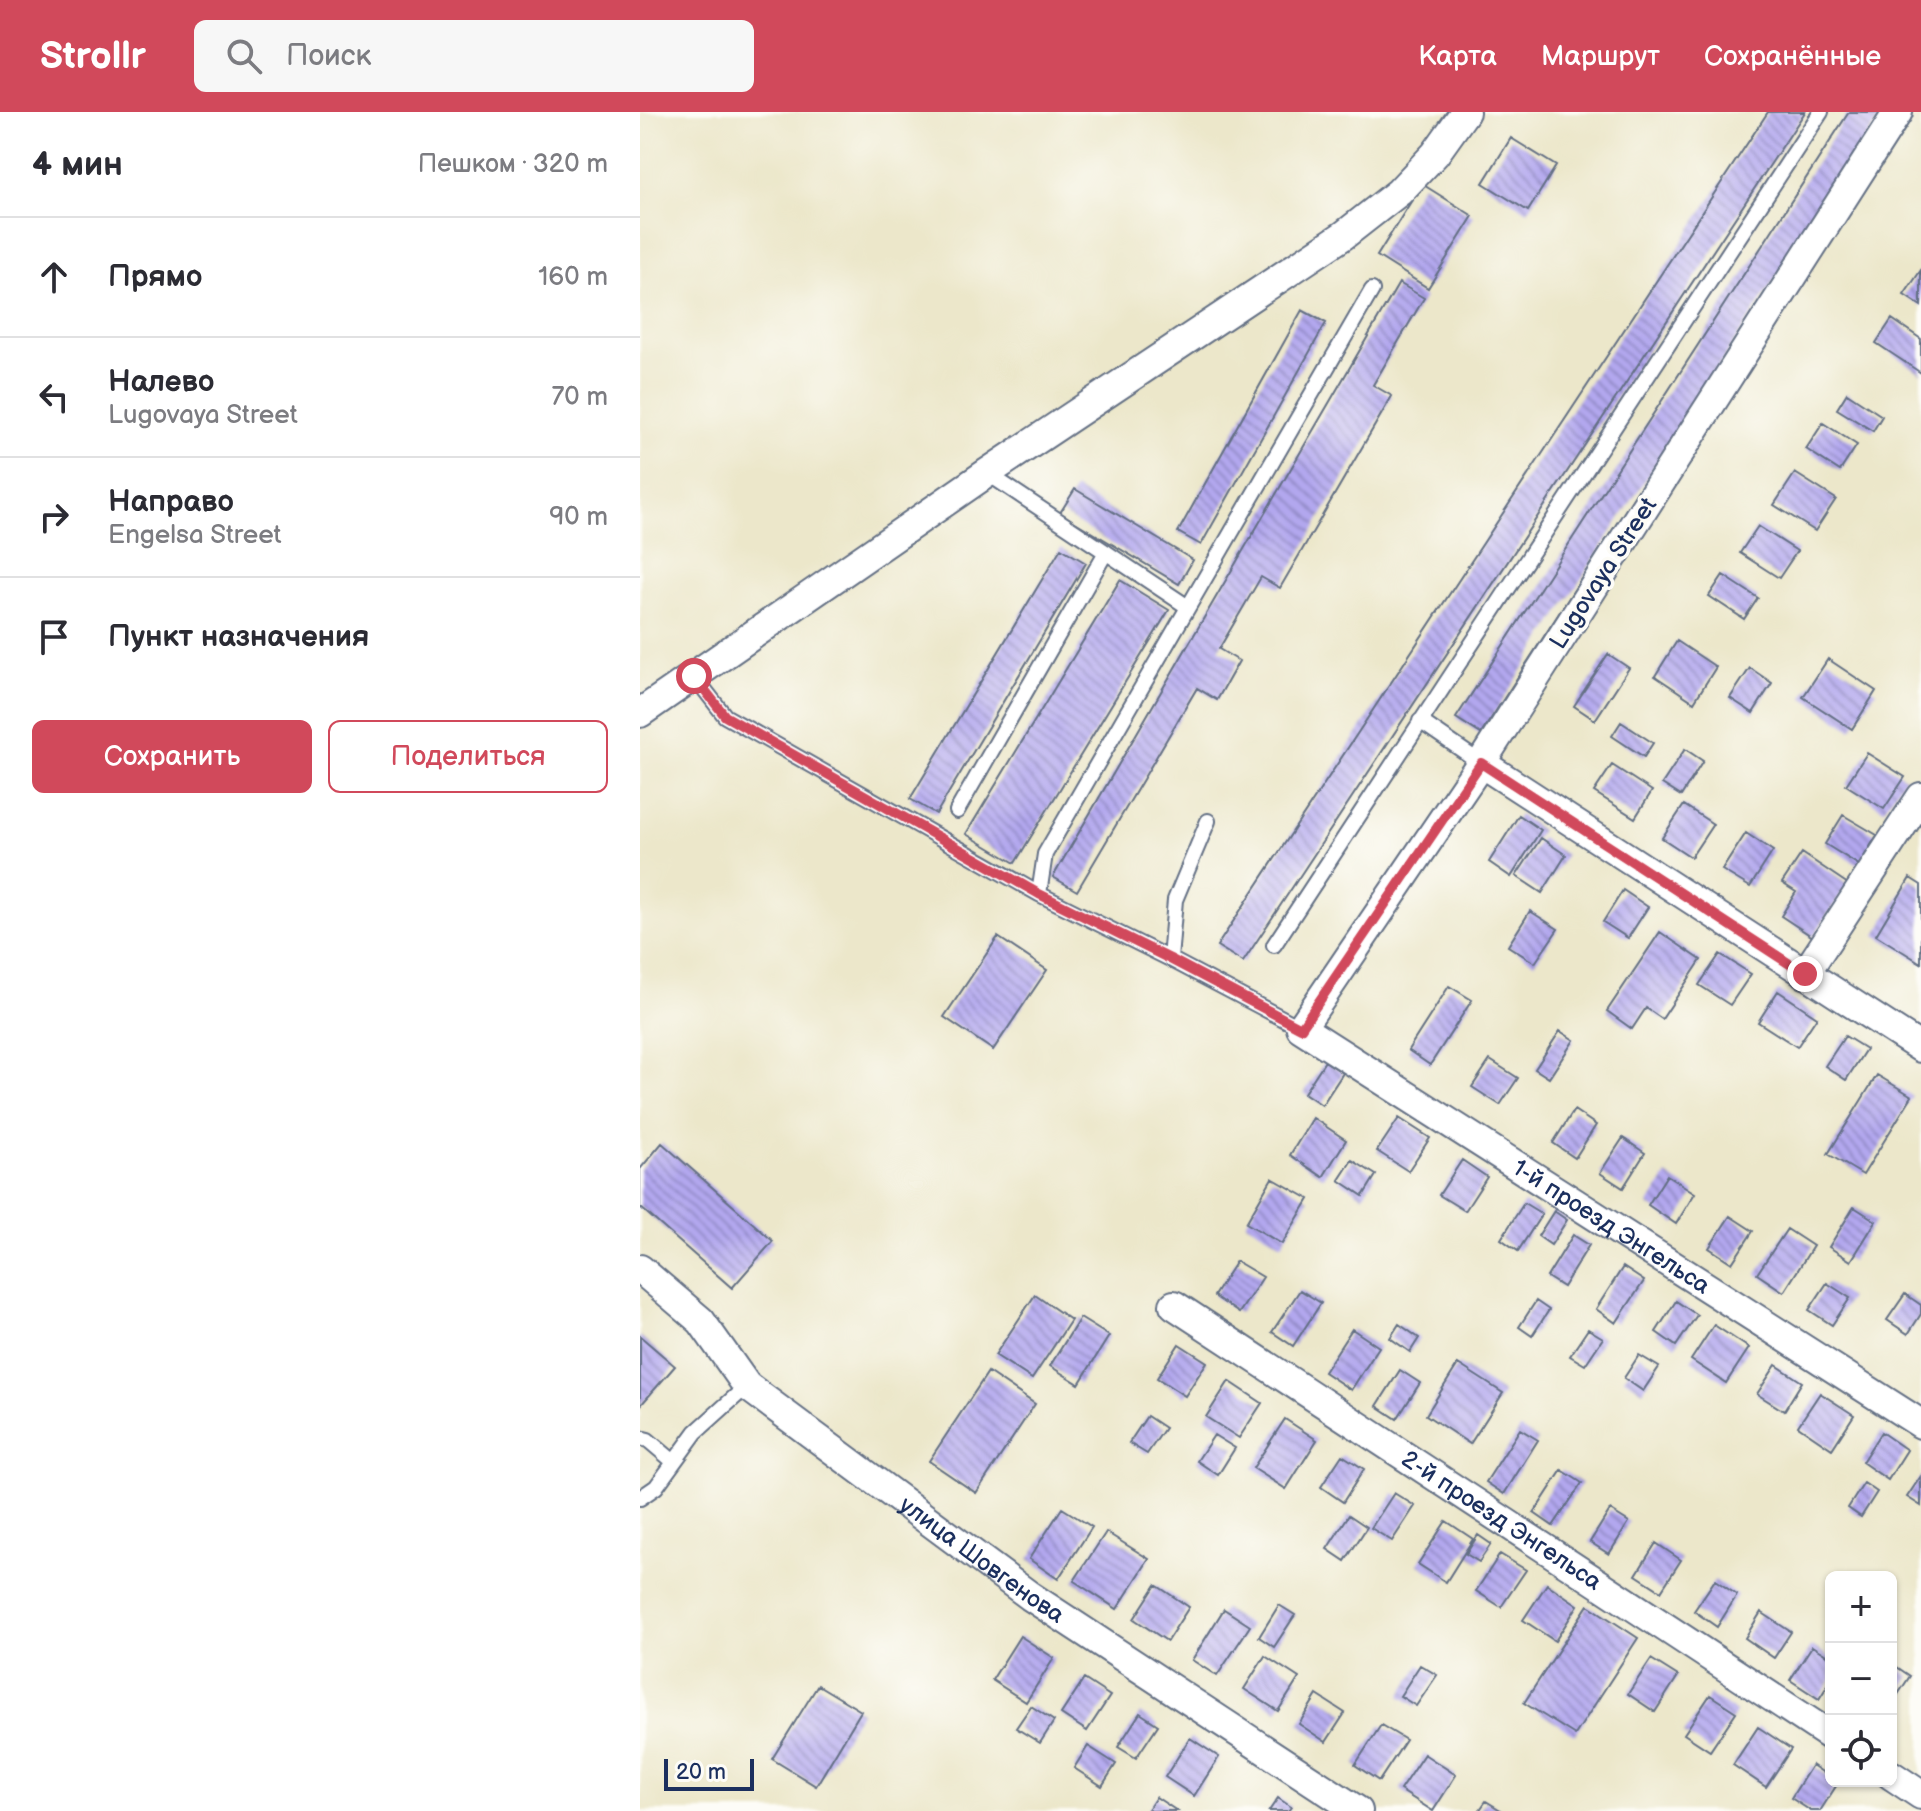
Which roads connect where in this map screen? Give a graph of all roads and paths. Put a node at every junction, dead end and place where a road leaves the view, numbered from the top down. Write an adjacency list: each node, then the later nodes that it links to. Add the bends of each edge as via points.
1 (1465, 112): 5 (street, via 1399,192 1344,235)
2 (1821, 112): 10 (lane)
3 (1898, 112): 11 (street, Lugovaya Street)
4 (1372, 290): 7 (lane)
5 (987, 473): 6 (lane); 8 (street)
6 (1106, 552): 7 (lane); 13 (lane)
7 (1188, 607): 15 (lane, via 1045,854)
8 (694, 676): 9 (street); 15 (lane, via 725,716)
9 (640, 713)
10 (1420, 721): 11 (lane); 16 (lane)
11 (1481, 763): 18 (street); 19 (street, Lugovaya Street)
12 (1921, 797): 18 (street)
13 (957, 811)
14 (1208, 821): 17 (lane, via 1175,900)
15 (1039, 894): 17 (lane)
16 (1274, 945)
17 (1170, 959): 19 (lane)
18 (1805, 974): 20 (street)
19 (1301, 1028): 24 (street, 1-й проезд Энгельса)
20 (1921, 1048)
21 (640, 1269): 23 (street, улица Шовгенова, via 701,1321)
22 (1174, 1305): 28 (street, 2-й проезд Энгельса)
23 (747, 1386): 26 (lane, via 696,1432); 31 (street, улица Шовгенова, via 1030,1596)
24 (1921, 1424)
25 (640, 1438): 26 (lane)
26 (674, 1462): 27 (lane, via 656,1487)
27 (640, 1498)
28 (1825, 1732)
29 (1897, 1779): 30 (street)
30 (1921, 1795)
31 (1358, 1811)

